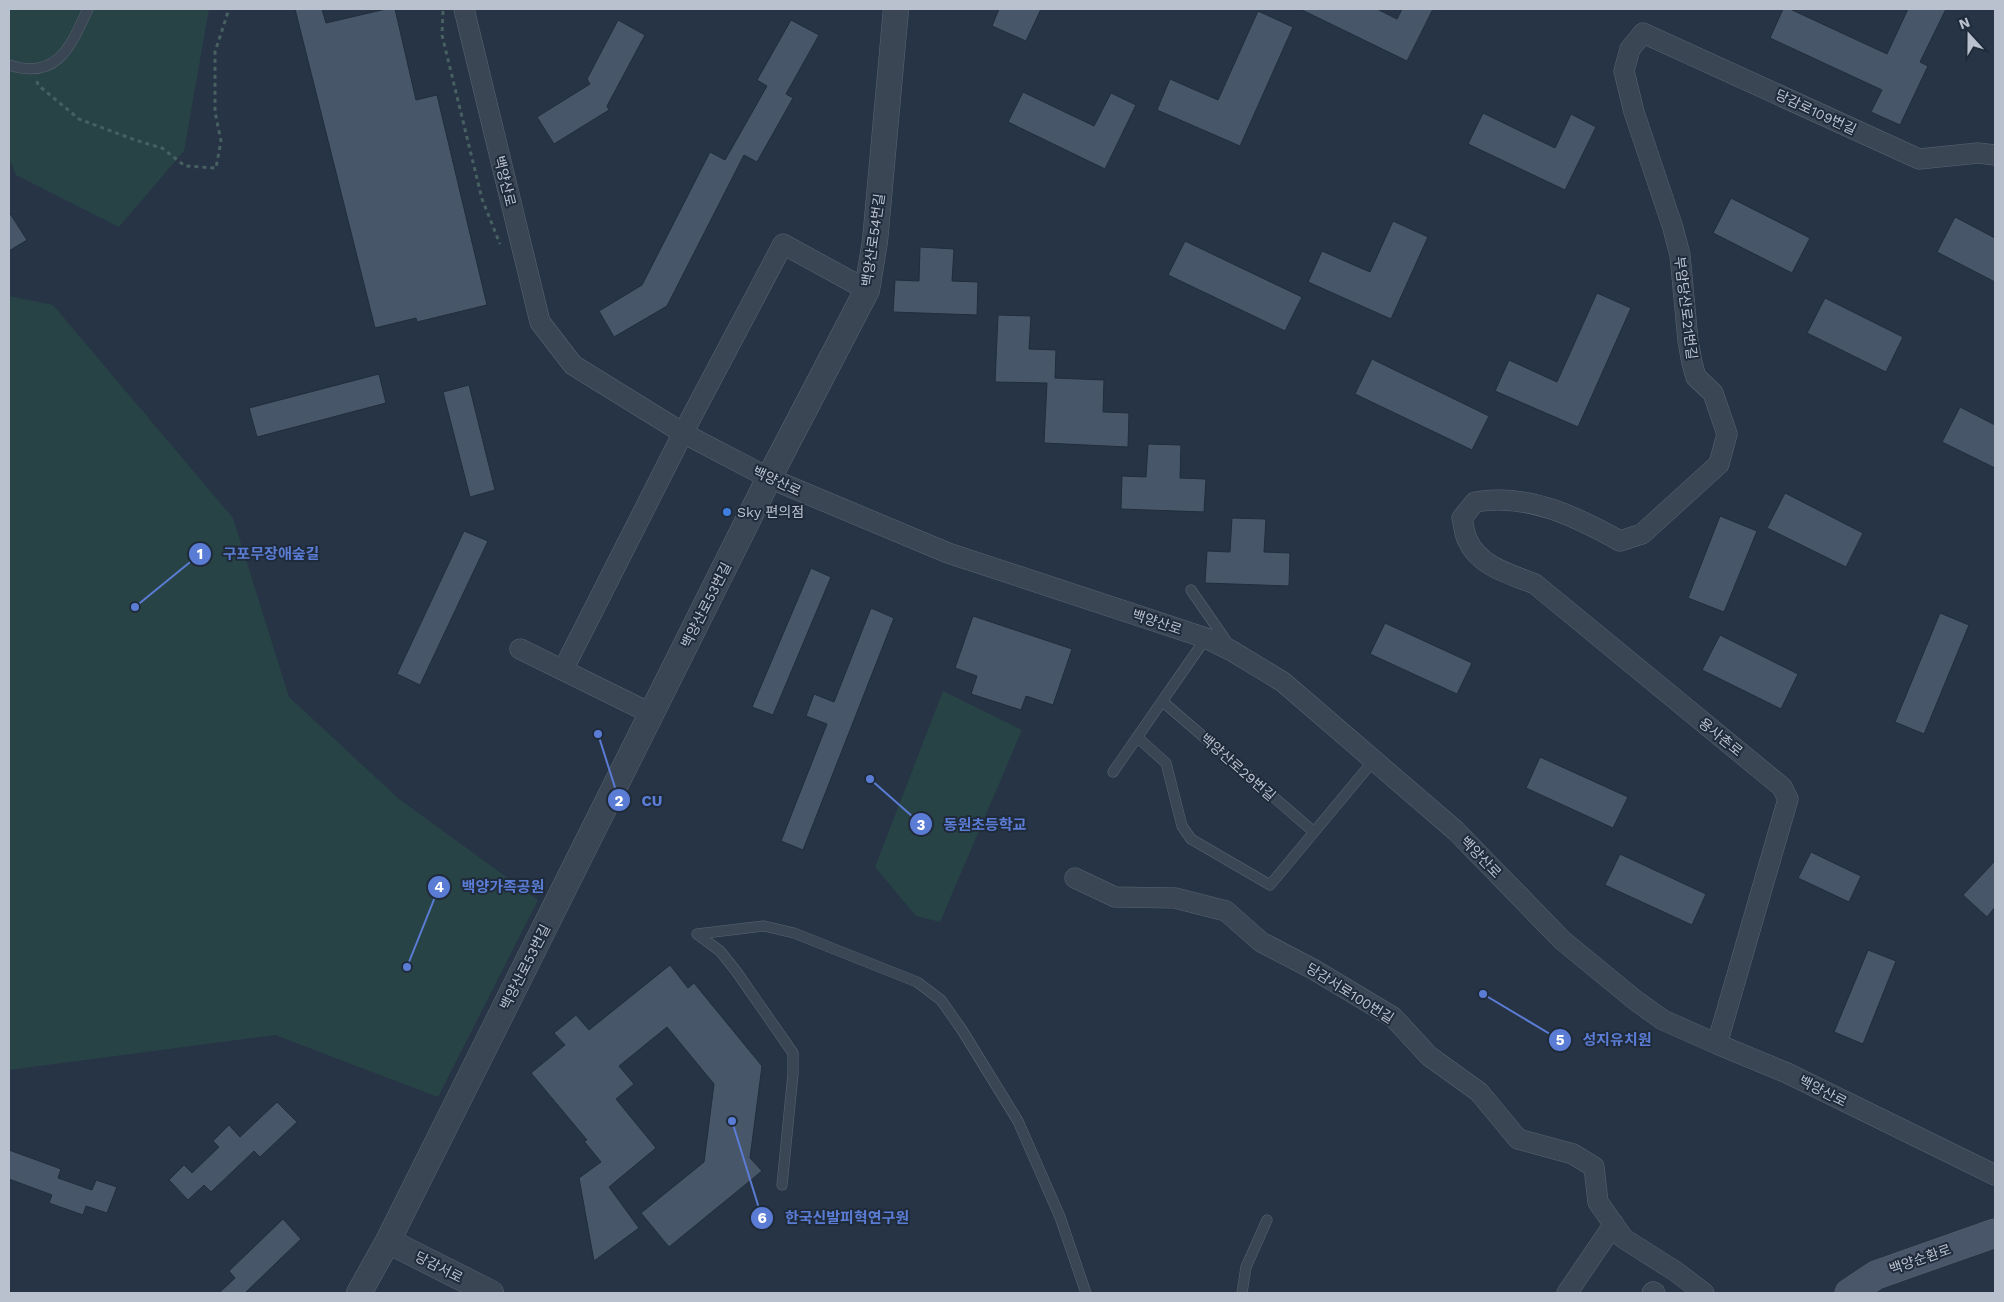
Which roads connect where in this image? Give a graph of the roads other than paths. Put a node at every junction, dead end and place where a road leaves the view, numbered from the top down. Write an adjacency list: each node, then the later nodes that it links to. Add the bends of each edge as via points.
1 (88, 9): 5 (lane, via 70,47 54,62 34,69)
2 (464, 9): 8 (street, 백양산로, via 540,322 572,365)
3 (896, 9): 7 (street, 백양산로54번길, via 875,241)
4 (1643, 33): 6 (street, 당감로109번길, via 1919,159 1978,153); 10 (street, 부암당산로21번길, via 1630,48 1624,71 1680,255 1692,363 1696,376 1713,394 1727,434 1719,464 1642,534 1620,541 1549,507 1516,500 1495,498 1475,502)
5 (9, 64)
6 (1995, 155)
7 (867, 290): 8 (street, via 783,244); 9 (street, 백양산로54번길)
8 (683, 433): 9 (street, 백양산로); 15 (street)
9 (769, 478): 12 (street, 백양산로, via 948,553); 17 (street, 백양산로53번길)
10 (1462, 518): 23 (street, 용사촌로, via 1467,540 1479,559 1535,584 1782,787 1788,799)
11 (1191, 590): 14 (lane)
12 (1206, 638): 14 (street, 백양산로); 16 (lane)
13 (520, 649): 15 (street)
14 (1232, 651): 19 (street, 백양산로, via 1283,682)
15 (564, 670): 17 (street)
16 (1162, 701): 18 (lane); 21 (lane, 백양산로29번길)
17 (652, 714): 29 (street, 백양산로53번길)
18 (1138, 738): 20 (lane); 21 (lane, via 1166,763 1182,826 1191,839 1270,885)
19 (1374, 760): 21 (lane); 23 (street, 백양산로, via 1456,831 1562,940 1593,967 1663,1020)
20 (1114, 772)
21 (1314, 832)
22 (1075, 878): 27 (street, 당감서로100번길, via 1115,897 1176,898 1226,912 1261,942 1394,1016 1429,1056 1478,1092 1518,1139 1573,1154 1594,1167 1598,1202)
23 (1716, 1044): 24 (street, 백양산로, via 1787,1073)
24 (1995, 1176)
25 (782, 1185): 32 (lane, via 794,1053 720,951 697,934 764,926 794,932 917,982 941,1000 1018,1122 1060,1217)
26 (1267, 1220): 33 (lane, via 1246,1268)
27 (1614, 1224): 34 (street); 35 (street, via 1623,1238)
28 (1995, 1233): 36 (main road, 백양순환로, via 1876,1275)
29 (388, 1240): 30 (street, 백양산로53번길); 31 (street, 당감서로)
30 (359, 1293)
31 (491, 1293)
32 (1086, 1293)
33 (1242, 1293)
34 (1567, 1293)
35 (1704, 1293)
36 (1849, 1293)

